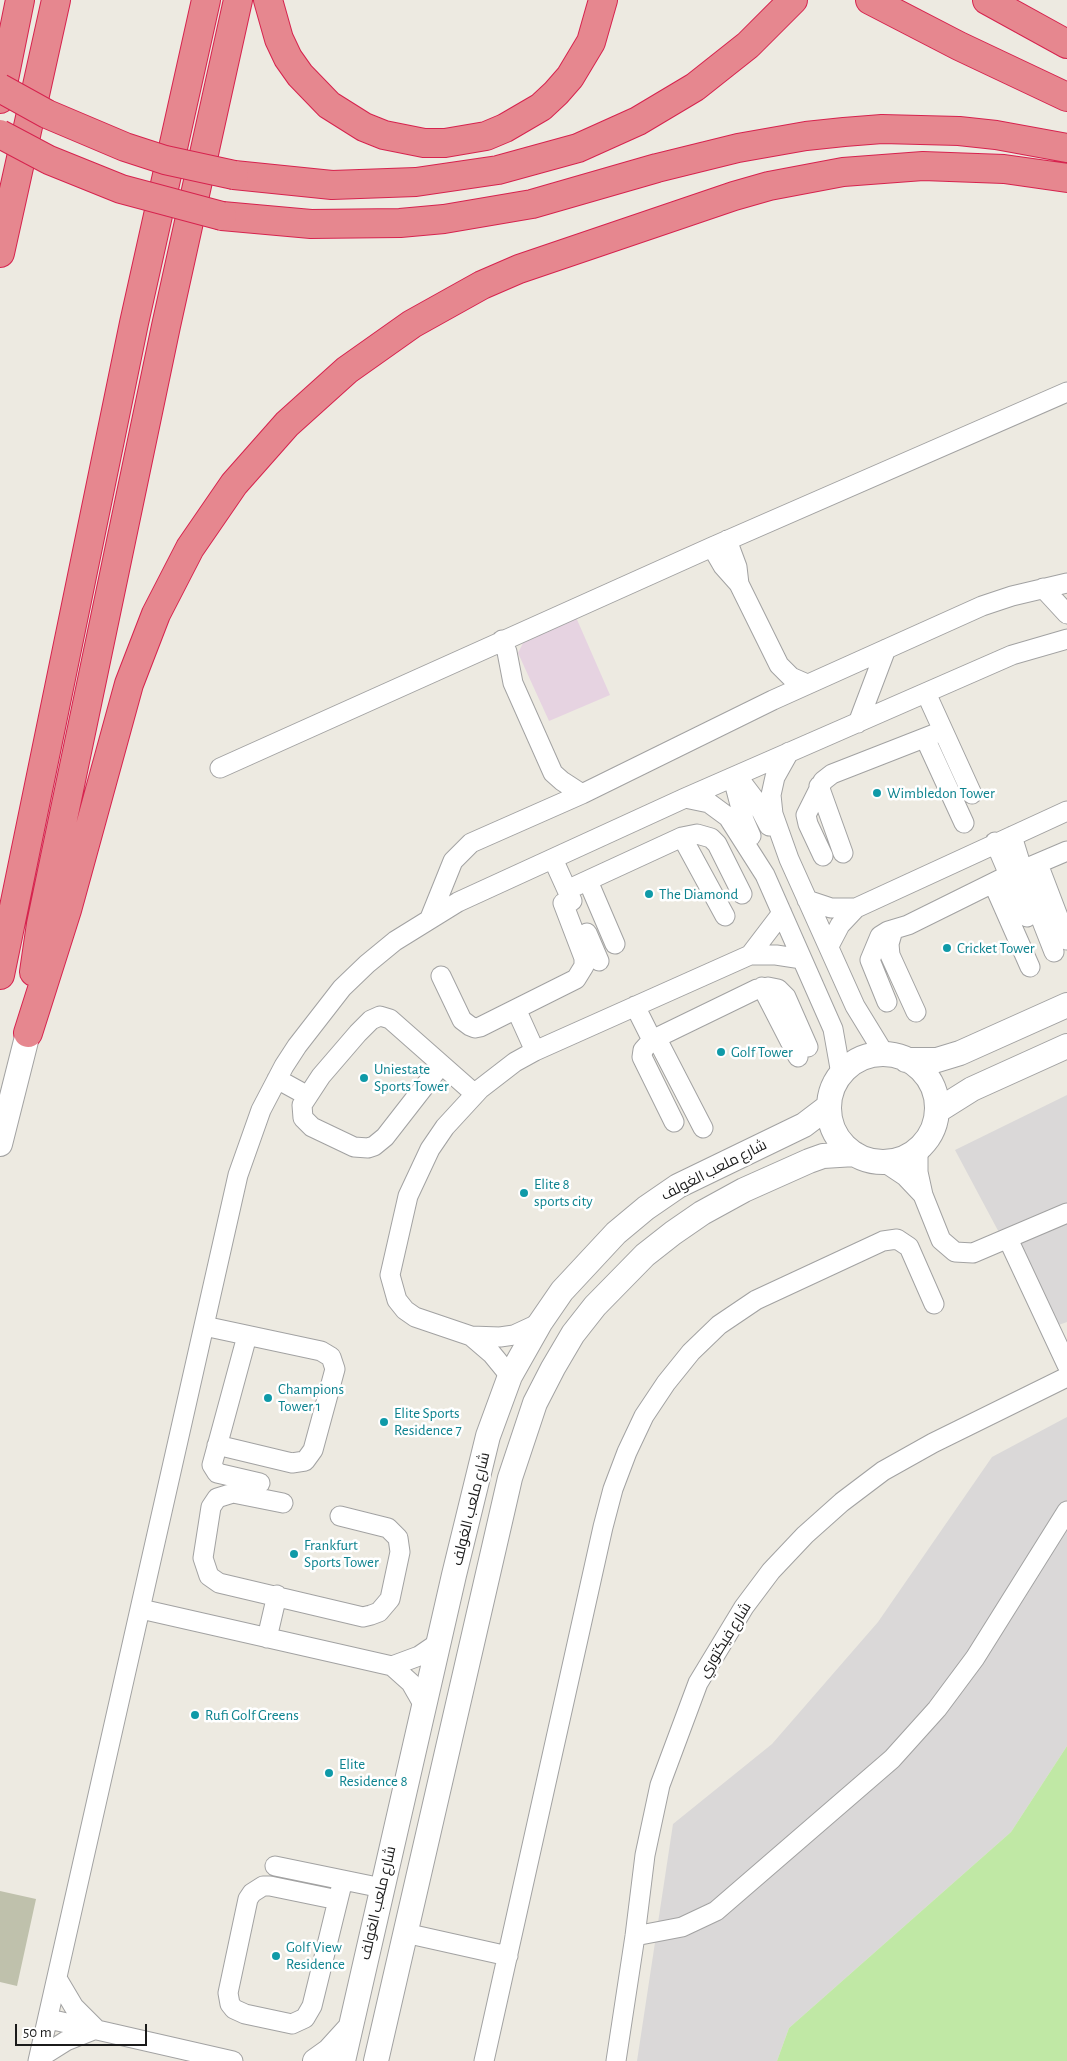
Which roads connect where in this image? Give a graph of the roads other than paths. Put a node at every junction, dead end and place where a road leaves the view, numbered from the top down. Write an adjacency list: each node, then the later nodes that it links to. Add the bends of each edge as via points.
1 (20, 0): 13 (highway)
2 (56, 0): 17 (highway, bridge)
3 (206, 0): 67 (highway, bridge, via 134,323)
4 (238, 0): 74 (highway, bridge, via 41,924)
5 (268, 0): 6 (highway, via 288,58 313,91 329,105 364,127 384,135 445,143 486,136 541,107 578,66 591,42)
6 (603, 0)
7 (793, 0): 11 (highway, bridge, via 721,68 667,104 609,135 578,148 498,170 416,182 291,182 234,175 165,160 47,114)
8 (870, 0): 12 (highway)
9 (987, 0): 10 (highway)
10 (1067, 44)
11 (0, 88)
12 (1067, 98)
13 (0, 99)
14 (0, 134): 15 (highway, bridge, via 49,160 121,189 222,216 311,224 400,224 444,220 532,204 738,148 844,132 882,129 959,131)
15 (1067, 148)
16 (1067, 178): 74 (highway, via 1004,169 923,166 842,172 769,186 519,269 482,285 412,324 346,370 287,424 234,484 190,548 156,614 129,684 85,848)
17 (0, 253)
18 (1067, 392): 19 (street)
19 (720, 544): 24 (street); 26 (street, via 737,566 739,584)
20 (1067, 583): 21 (street)
21 (1043, 588): 22 (street); 25 (street, via 982,606)
22 (1067, 614)
23 (1067, 639): 28 (street, via 1012,655)
24 (494, 644): 33 (street); 34 (street, via 507,652 513,683)
25 (886, 649): 27 (street); 30 (street)
26 (779, 665): 27 (street, via 791,677); 29 (street)
27 (808, 684): 29 (street)
28 (926, 693): 30 (street); 31 (street)
29 (773, 700): 37 (street)
30 (858, 723): 32 (street)
31 (934, 735): 36 (street, via 832,774); 38 (street); 42 (street)
32 (790, 752): 35 (street); 49 (street, via 774,777 771,795 773,814)
33 (220, 768)
34 (553, 773): 37 (street); 40 (street)
35 (735, 777): 39 (street); 49 (street, via 756,801 777,845); 51 (street, via 744,820)
36 (819, 786): 46 (street); 47 (street, via 806,819)
37 (582, 794): 40 (street)
38 (972, 794)
39 (686, 798): 48 (street); 51 (street, via 708,804 728,817)
40 (543, 811): 59 (street, via 464,848 453,861)
41 (1067, 811): 44 (street)
42 (964, 823)
43 (682, 837): 52 (street); 53 (street, via 697,834 712,838); 58 (street)
44 (1004, 839): 50 (street); 56 (street)
45 (1067, 851): 50 (street)
46 (843, 853)
47 (823, 856)
48 (553, 859): 54 (street); 59 (street)
49 (789, 859): 55 (street)
50 (1016, 873): 60 (street); 63 (street); 63 (street)
51 (765, 875): 57 (street)
52 (588, 880): 54 (street); 61 (street)
53 (742, 894)
54 (565, 897): 66 (street); 72 (street, via 584,958 582,973)
55 (807, 900): 56 (street, via 831,908); 62 (street)
56 (856, 908): 62 (street, via 840,925)
57 (782, 914): 64 (street); 65 (street)
58 (725, 916)
59 (430, 918): 82 (street, via 388,947 342,988 297,1046)
60 (893, 930): 69 (street, via 880,936 870,960); 73 (street, via 890,955)
61 (615, 944)
62 (829, 946): 79 (street, via 854,1006)
63 (1049, 954)
64 (750, 955): 65 (street); 71 (street)
65 (802, 959): 81 (street, via 833,1029)
66 (600, 961)
67 (0, 975)
68 (441, 976): 72 (street, via 462,1020 470,1026 480,1027)
69 (887, 1002)
70 (1067, 1005): 79 (street, via 960,1053 937,1060)
71 (635, 1006): 75 (street); 77 (street)
72 (516, 1009): 77 (street)
73 (916, 1012)
74 (28, 1033): 89 (street)
75 (654, 1040): 78 (street, via 762,987 778,989 786,997); 87 (street, via 643,1050 642,1057); 88 (street)
76 (1067, 1046): 86 (street, via 972,1088)
77 (535, 1051): 83 (street, via 497,1074)
78 (803, 1052)
79 (896, 1057): 81 (street, via 861,1059); 86 (street, via 919,1069 929,1081)
80 (441, 1065): 83 (street); 84 (street, via 390,1019 376,1017 339,1054); 84 (street, via 385,1137 368,1148 354,1146 307,1123 301,1112)
81 (841, 1074): 85 (street, via 830,1095)
82 (277, 1079): 84 (street); 98 (street, via 255,1126 238,1175)
83 (475, 1094): 100 (street, via 445,1127 418,1172 408,1196 390,1275 397,1300 404,1310 415,1318)
84 (308, 1096)
85 (829, 1106): 91 (street, via 835,1134); 97 (street, شارع ملعب الغولف, via 804,1125 678,1186 646,1208 588,1260)
86 (937, 1111): 90 (street, via 932,1131)
87 (674, 1122)
88 (703, 1128)
89 (0, 1144)
90 (918, 1149): 92 (street, via 899,1160); 93 (street)
91 (855, 1154): 92 (street); 111 (street, شارع ملعب الغولف, via 831,1155 809,1161 702,1213 645,1255 595,1306 573,1334 553,1368 525,1431 510,1478)
92 (884, 1162): 93 (street, via 905,1176)
93 (923, 1195): 95 (street, via 941,1240 955,1252 973,1253)
94 (1067, 1213): 95 (street)
95 (1008, 1239): 101 (street)
96 (934, 1304): 123 (street, via 909,1246 897,1239 883,1241 756,1300 719,1325 666,1383 640,1425 613,1489)
97 (540, 1323): 100 (street, via 500,1337); 102 (street, شارع ملعب الغولف)
98 (204, 1326): 99 (street); 112 (street)
99 (247, 1336): 104 (street); 104 (street, via 326,1353 334,1362 334,1375 313,1450 305,1461 292,1463)
100 (471, 1336): 102 (street)
101 (1067, 1365)
102 (510, 1376): 107 (street, شارع ملعب الغولف, via 488,1436)
103 (1067, 1378): 122 (street, شارع فيكتوري, via 883,1471 805,1535 771,1571 719,1644 698,1683 671,1750 652,1820)
104 (215, 1453): 105 (street, via 213,1468 217,1473)
105 (260, 1479)
106 (283, 1503): 110 (street, via 233,1493 217,1498 211,1507 203,1558 209,1576 219,1583)
107 (472, 1505): 111 (street, via 476,1521 462,1590 469,1601); 114 (street, شارع ملعب الغولف)
108 (1067, 1511): 122 (street, via 975,1658 892,1759 716,1911 682,1927)
109 (340, 1516): 110 (street, via 388,1528 398,1538 400,1552 390,1599 385,1606 363,1616)
110 (277, 1595): 113 (street)
111 (482, 1604): 121 (street, شارع ملعب الغولف)
112 (141, 1609): 113 (street); 124 (street)
113 (267, 1638): 115 (street)
114 (438, 1643): 115 (street, via 419,1656); 116 (street, شارع ملعب الغولف)
115 (392, 1666): 116 (street, via 411,1683)
116 (423, 1704): 119 (street, شارع ملعب الغولف)
117 (275, 1866): 118 (street)
118 (343, 1880): 119 (street); 120 (street)
119 (382, 1888): 126 (street, شارع ملعب الغولف)
120 (338, 1900): 120 (street, via 270,1886 263,1886 252,1893 228,1993 234,2009 292,2024 305,2018 312,2006)
121 (405, 1933): 123 (street); 132 (street, شارع ملعب الغولف)
122 (636, 1936): 134 (street, شارع فيكتوري)
123 (508, 1956): 133 (street)
124 (58, 1980): 125 (street); 127 (street, via 74,2007)
125 (49, 2019): 127 (street); 128 (street)
126 (351, 2026): 130 (street); 131 (street, شارع ملعب الغولف)
127 (96, 2030): 128 (street, via 66,2041); 129 (street)
128 (39, 2059)
129 (233, 2061)
130 (315, 2061)
131 (343, 2061)
132 (376, 2061)
133 (484, 2061)
134 (616, 2061)

